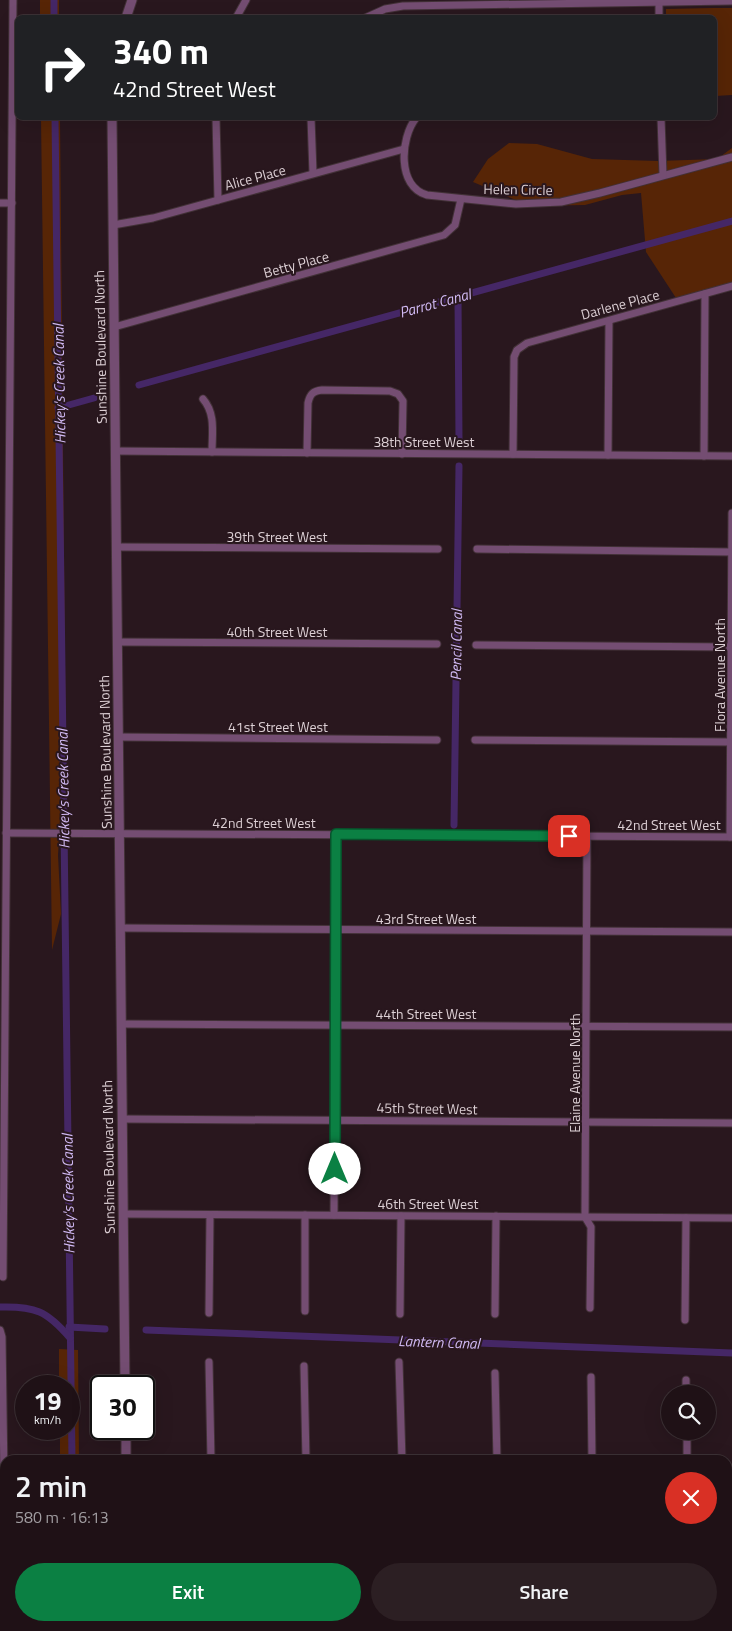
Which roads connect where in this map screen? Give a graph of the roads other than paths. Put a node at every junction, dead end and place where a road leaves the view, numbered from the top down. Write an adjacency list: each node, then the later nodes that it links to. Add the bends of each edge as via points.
1 (13, 0): 23 (street)
2 (132, 0): 7 (street)
3 (246, 0): 8 (street)
4 (663, 1): 5 (street); 6 (street); 10 (street)
5 (732, 1)
6 (415, 3): 9 (street)
7 (127, 15)
8 (238, 15)
9 (372, 15)
10 (660, 15)
11 (112, 120): 24 (street, Sunshine Boulevard North)
12 (216, 120): 21 (street)
13 (311, 120): 18 (street)
14 (415, 120): 16 (street, via 406,133)
15 (661, 120): 19 (street)
16 (404, 149): 18 (street, Alice Place); 20 (street, Helen Circle, via 412,187 427,196)
17 (732, 156): 19 (street, Helen Circle)
18 (313, 174): 21 (street, Alice Place)
19 (663, 175): 20 (street, Helen Circle, via 560,202 516,204)
20 (461, 199): 28 (street, Betty Place, via 455,225 444,235)
21 (218, 200): 24 (street, Alice Place)
22 (0, 203): 23 (street)
23 (12, 203): 44 (street)
24 (113, 225): 28 (street, Sunshine Boulevard North)
25 (732, 286): 26 (street, Darlene Place)
26 (705, 294): 27 (street, Darlene Place); 36 (street)
27 (609, 321): 34 (street, Darlene Place, via 527,343 516,350); 35 (street)
28 (114, 327): 30 (street, Sunshine Boulevard North)
29 (202, 399): 31 (street, via 208,405 212,419)
30 (115, 451): 31 (street, 38th Street West); 39 (street, Sunshine Boulevard North)
31 (212, 452): 32 (street, 38th Street West)
32 (307, 453): 33 (street, 38th Street West); 33 (street, via 308,403 315,391 322,390 390,391 398,394 403,400)
33 (402, 454): 34 (street, 38th Street West)
34 (513, 454): 35 (street, 38th Street West)
35 (608, 455): 36 (street, 38th Street West)
36 (704, 456): 37 (street, 38th Street West)
37 (732, 456)
38 (732, 513): 42 (street, Flora Avenue North)
39 (116, 547): 40 (street, 39th Street West); 45 (street, Sunshine Boulevard North)
40 (438, 549)
41 (477, 549): 42 (street)
42 (732, 552): 48 (street, Flora Avenue North)
43 (0, 587): 44 (street)
44 (9, 587): 53 (street)
45 (117, 642): 46 (street, 40th Street West); 49 (street, Sunshine Boulevard North)
46 (437, 644)
47 (476, 644): 48 (street)
48 (732, 647): 52 (street, Flora Avenue North)
49 (118, 738): 50 (street, 41st Street West); 54 (street, Sunshine Boulevard North)
50 (437, 740)
51 (475, 740): 52 (street)
52 (731, 742): 57 (street, Flora Avenue North)
53 (6, 833): 54 (street, 42nd Street West); 62 (street)
54 (119, 833): 55 (street, 42nd Street West); 58 (street, Sunshine Boulevard North)
55 (336, 834): 56 (street, 42nd Street West); 59 (street)
56 (587, 836): 57 (street, 42nd Street West); 60 (street, Elaine Avenue North)
57 (731, 837)
58 (120, 928): 59 (street, 43rd Street West); 63 (street, Sunshine Boulevard North)
59 (336, 930): 60 (street, 43rd Street West); 64 (street)
60 (587, 931): 61 (street, 43rd Street West); 65 (street, Elaine Avenue North)
61 (732, 932)
62 (3, 973): 80 (street)
63 (121, 1024): 64 (street, 44th Street West); 67 (street, Sunshine Boulevard North)
64 (335, 1025): 65 (street, 44th Street West); 68 (street)
65 (587, 1026): 66 (street, 44th Street West); 69 (street, Elaine Avenue North)
66 (732, 1027)
67 (122, 1119): 68 (street, 45th Street West); 71 (street, Sunshine Boulevard North)
68 (335, 1120): 69 (street, 45th Street West); 74 (street)
69 (586, 1122): 70 (street, 45th Street West); 77 (street, Elaine Avenue North)
70 (732, 1123)
71 (123, 1214): 72 (street, 46th Street West); 92 (street, Sunshine Boulevard North)
72 (210, 1215): 73 (street, 46th Street West); 83 (street)
73 (305, 1215): 74 (street, 46th Street West); 82 (street)
74 (334, 1215): 75 (street, 46th Street West)
75 (401, 1216): 76 (street, 46th Street West); 84 (street)
76 (496, 1216): 77 (street, 46th Street West); 85 (street)
77 (585, 1218): 78 (street, 46th Street West); 81 (street, Elaine Avenue North, via 591,1228)
78 (686, 1218): 79 (street, 46th Street West); 86 (street)
79 (732, 1218)
80 (3, 1277)
81 (590, 1308)
82 (305, 1311)
83 (209, 1313)
84 (400, 1314)
85 (495, 1314)
86 (685, 1320)
87 (0, 1330): 98 (street)
88 (209, 1362): 100 (street)
89 (399, 1362): 102 (street)
90 (304, 1366): 101 (street)
91 (495, 1372): 103 (street)
92 (125, 1375)
93 (591, 1377): 104 (street)
94 (686, 1380): 95 (street)
95 (686, 1385)
96 (126, 1440): 99 (street)
97 (687, 1440): 105 (street)
98 (4, 1455)
99 (126, 1455)
100 (211, 1455)
101 (306, 1455)
102 (402, 1455)
103 (497, 1455)
104 (592, 1455)
105 (687, 1455)

